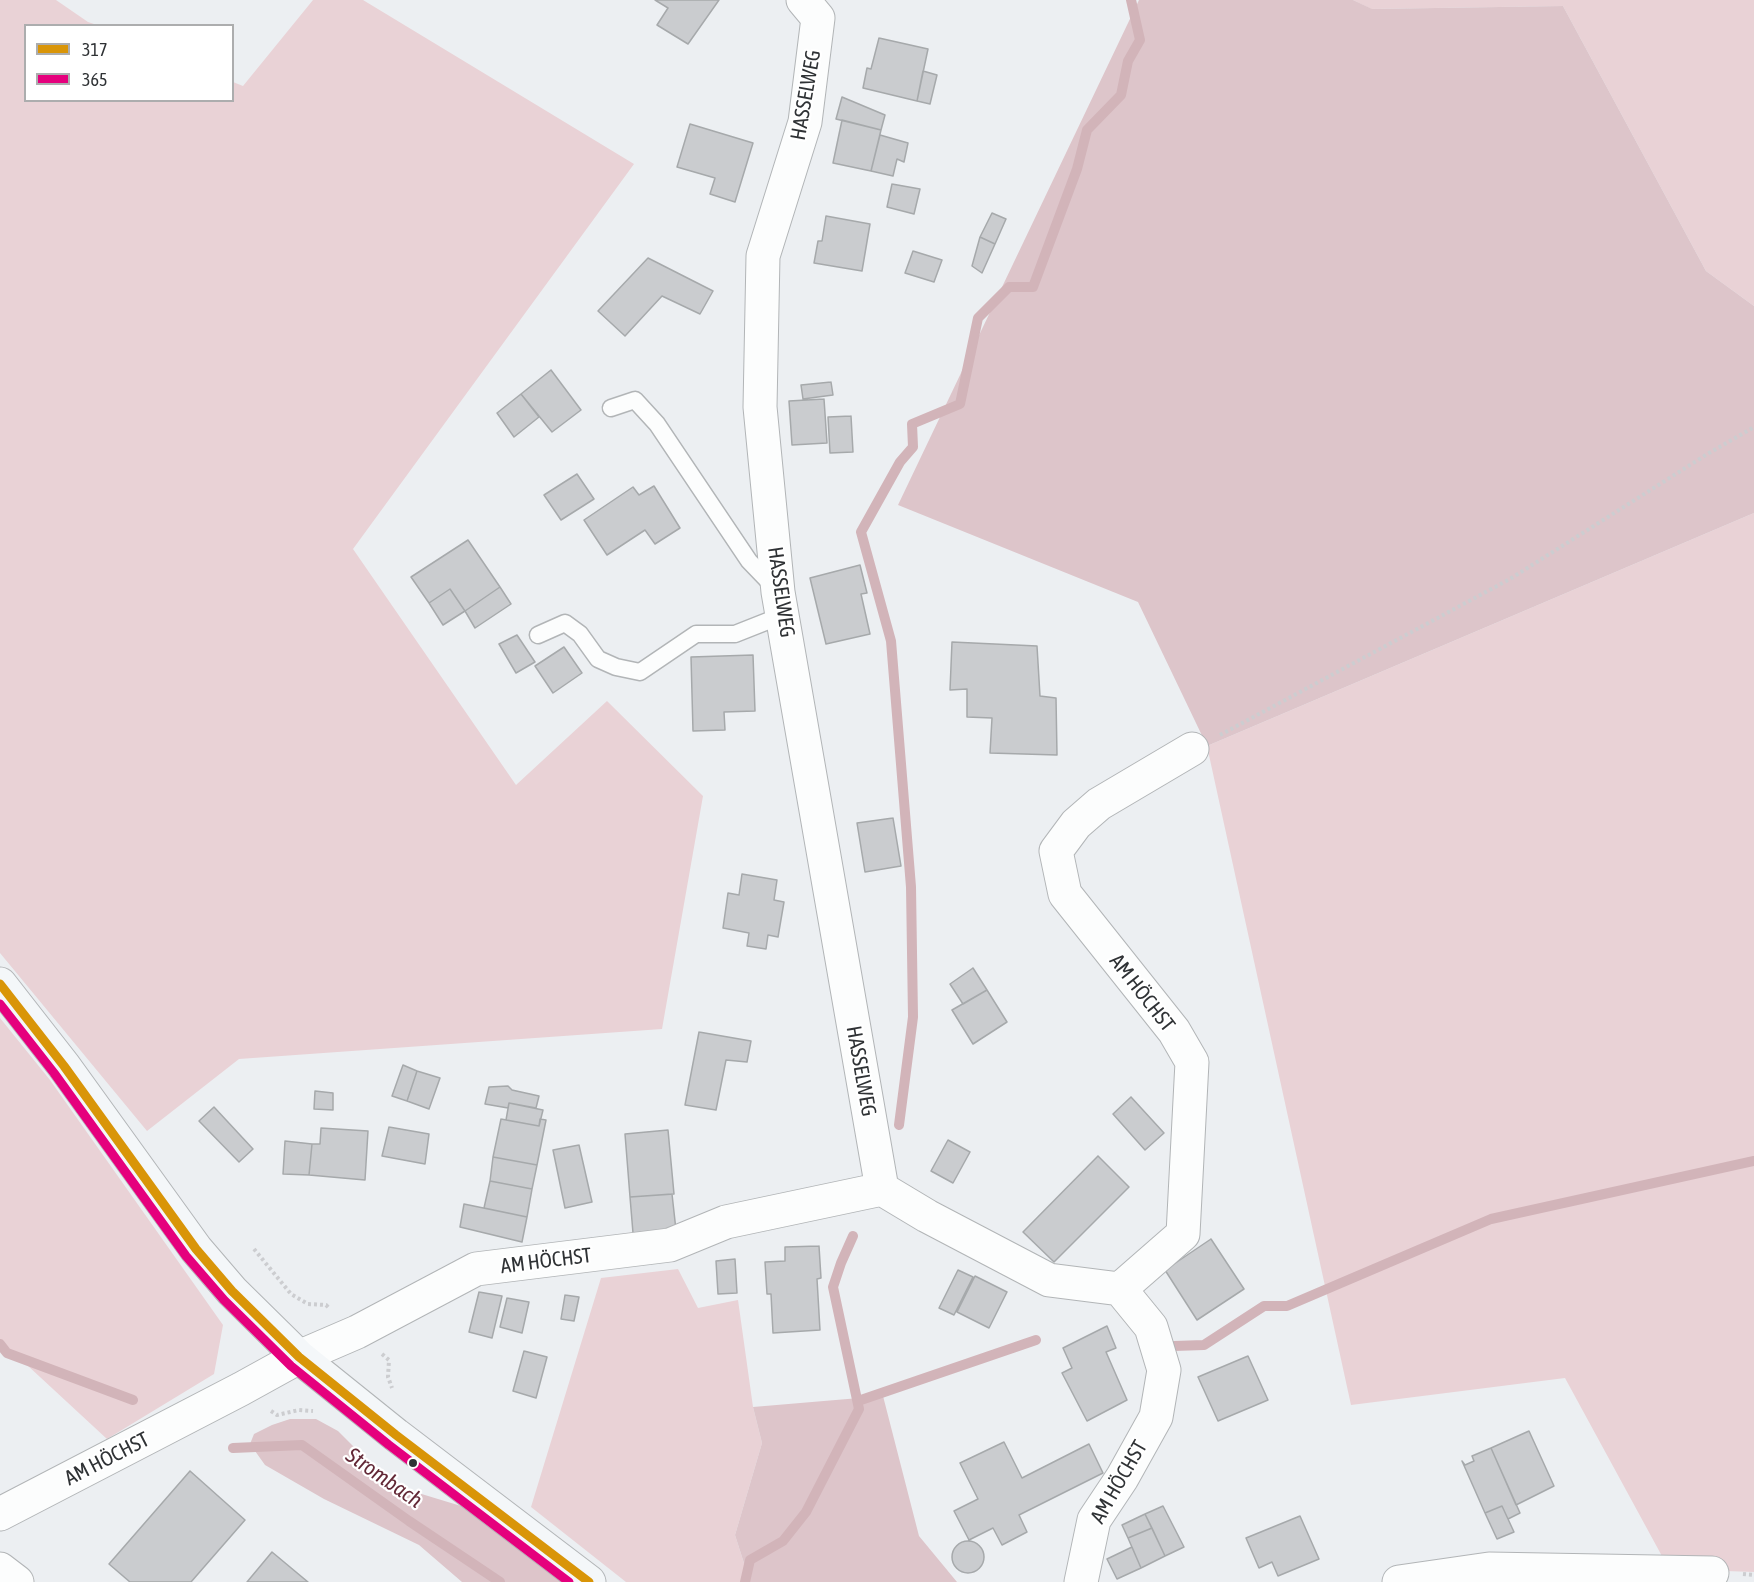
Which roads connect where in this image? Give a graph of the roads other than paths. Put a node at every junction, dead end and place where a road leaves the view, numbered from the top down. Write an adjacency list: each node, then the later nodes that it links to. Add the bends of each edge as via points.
1 (803, 0): 3 (street, HASSELWEG, via 818,18 805,123 763,256 760,407)
2 (611, 408): 3 (lane, via 635,400 657,424)
3 (781, 603): 4 (lane, via 735,634 696,634 640,672 598,659 580,634 565,623); 7 (street, HASSELWEG)
4 (538, 635)
5 (1192, 749): 8 (street, AM HÖCHST, via 1099,804 1076,824 1056,851 1065,894 1174,1030 1192,1062 1182,1234)
6 (0, 984): 9 (main road, via 196,1249)
7 (882, 1189): 8 (street, via 1049,1280); 9 (street, AM HÖCHST, via 726,1222 670,1245 476,1269 357,1332)
8 (1120, 1289): 17 (street, AM HÖCHST, via 1151,1328 1164,1370 1156,1417 1094,1520)
9 (299, 1357): 10 (street, AM HÖCHST); 16 (main road)
10 (0, 1514)
11 (0, 1569): 15 (street)
12 (1712, 1573): 14 (street)
13 (1585, 1577): 14 (street); 18 (street, via 1489,1569)
14 (1673, 1577)
15 (17, 1582)
16 (589, 1582)
17 (1081, 1582)
18 (1399, 1582)

